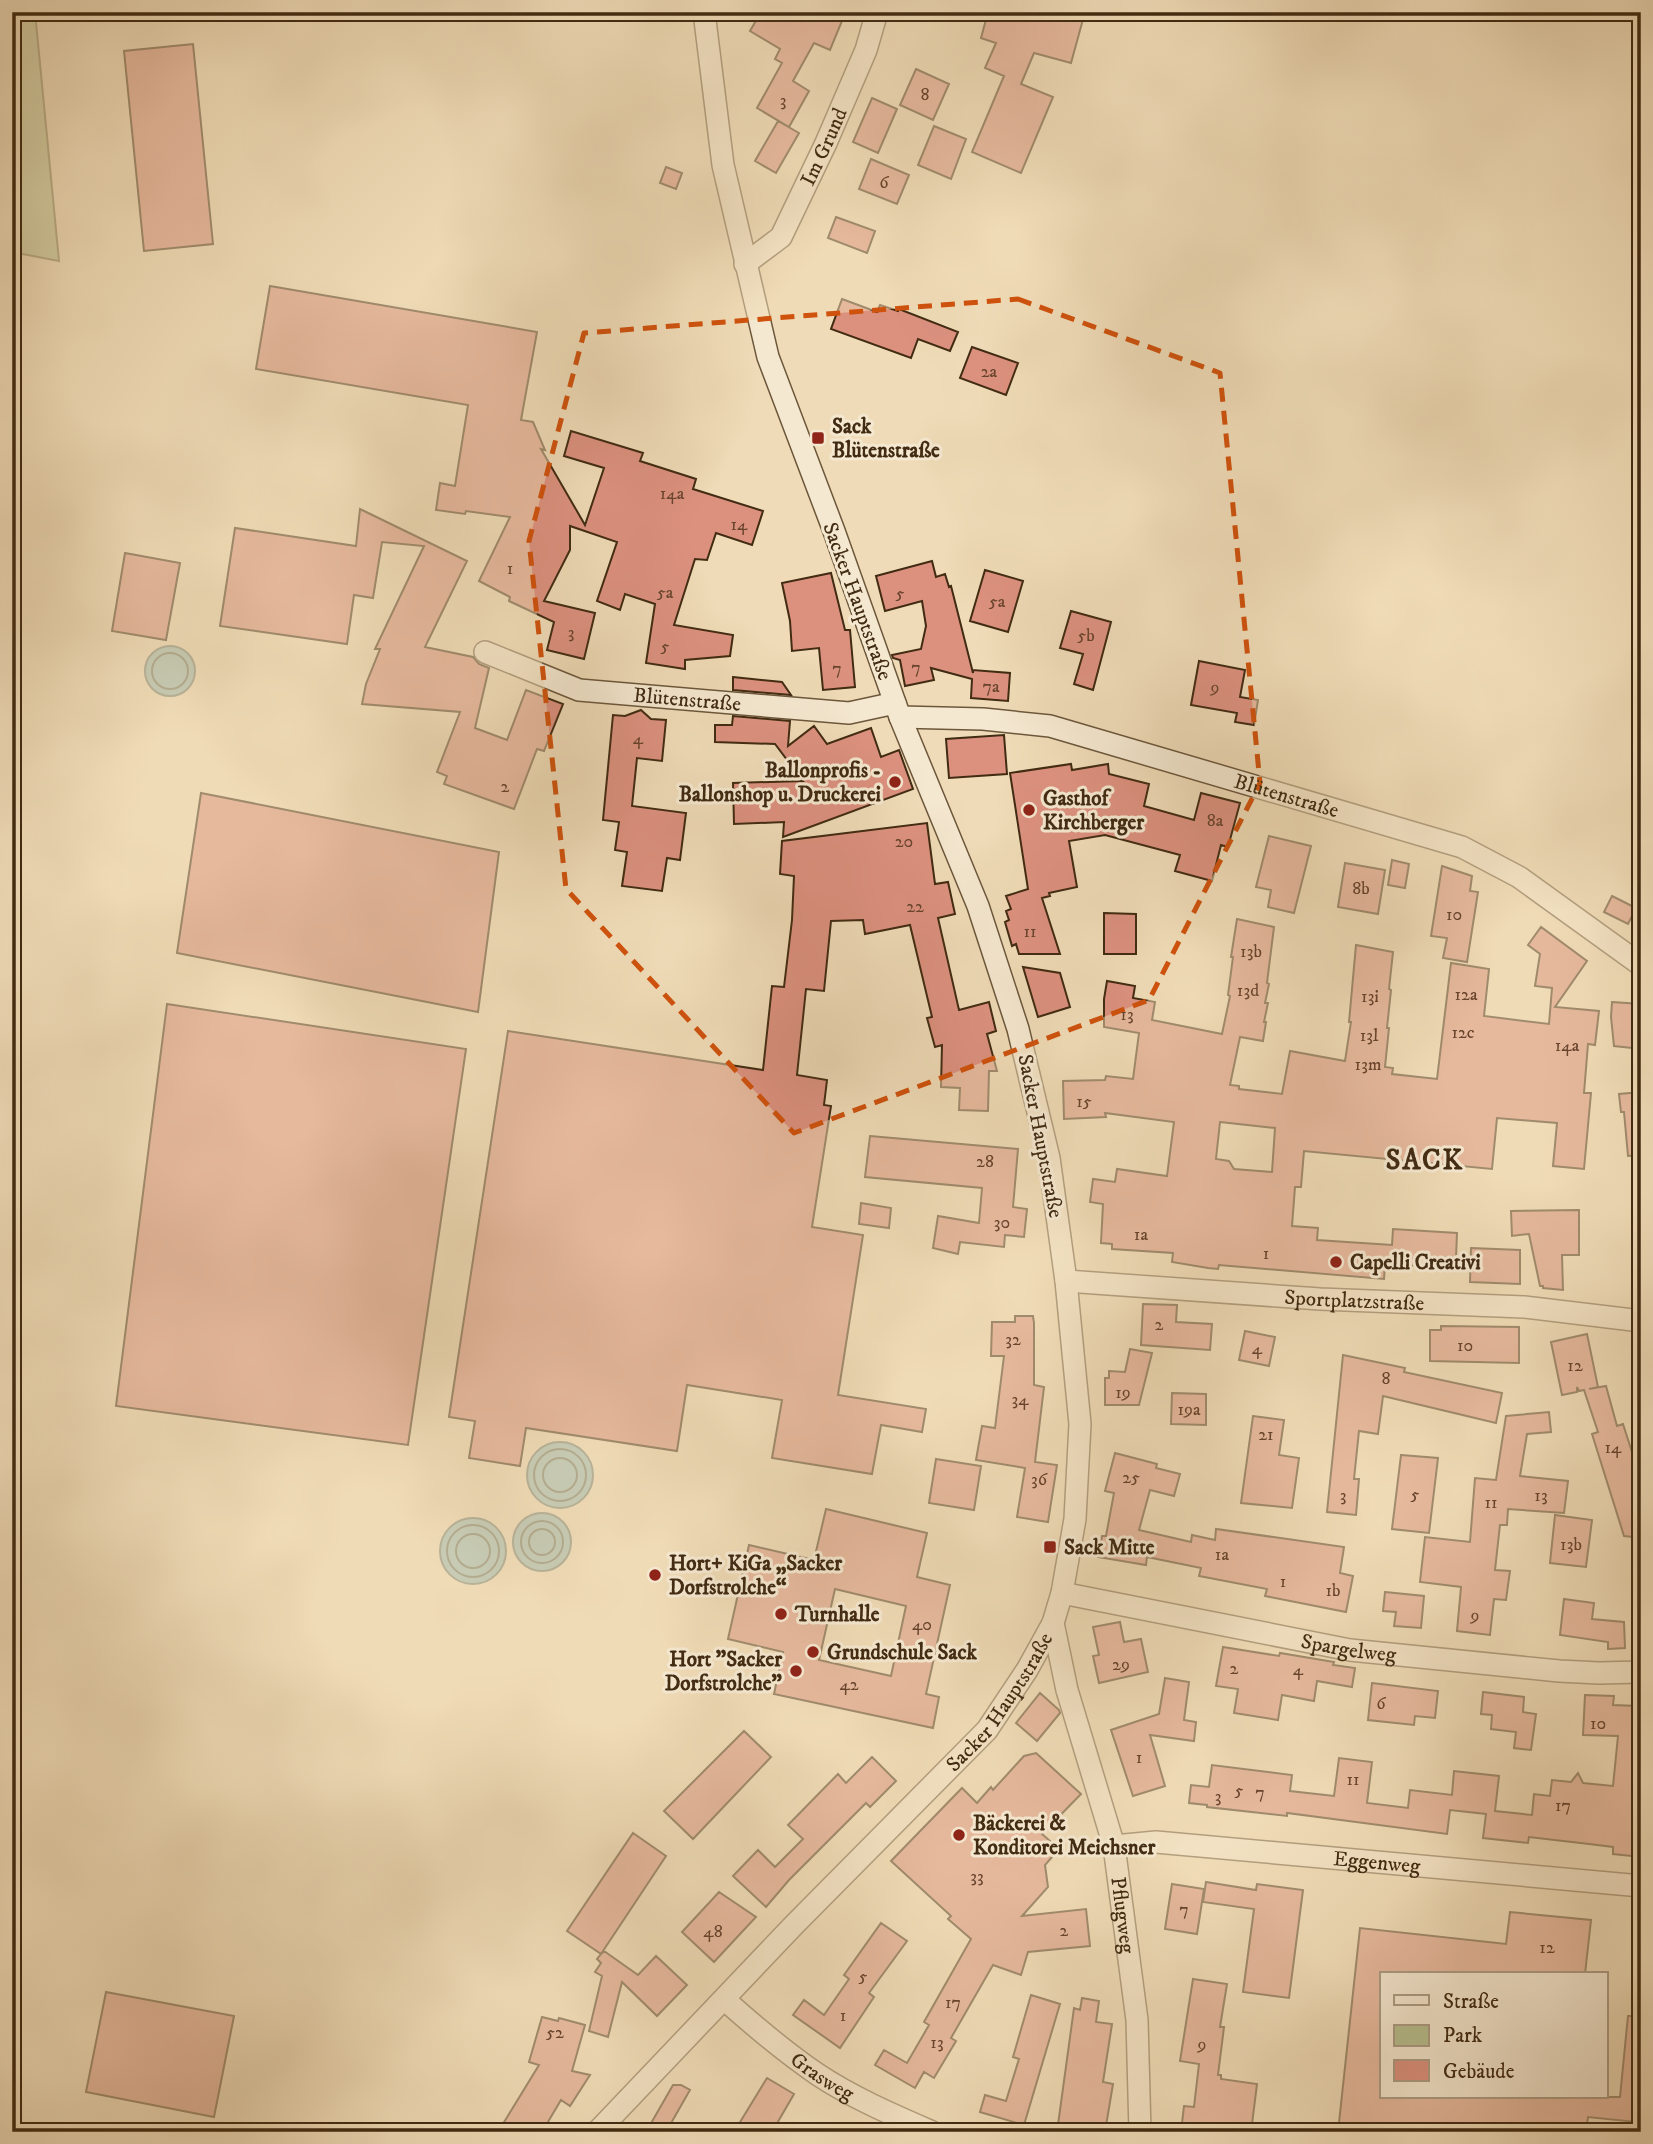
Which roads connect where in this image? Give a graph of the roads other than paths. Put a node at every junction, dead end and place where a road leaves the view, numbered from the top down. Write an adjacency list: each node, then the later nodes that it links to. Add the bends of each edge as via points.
1 (704, 12): 3 (street, Sacker Hauptstraße, via 723,165)
2 (877, 12): 3 (street, Im Grund, via 863,58 781,237)
3 (745, 264): 5 (street, Sacker Hauptstraße, via 768,357)
4 (485, 652): 5 (street, Blütenstraße, via 579,690 849,713)
5 (898, 710): 6 (street, Blütenstraße, via 1050,726 1462,847 1519,877); 7 (street, Sacker Hauptstraße, via 978,906 1018,1028 1049,1158)
6 (1641, 965)
7 (1066, 1281): 8 (street, Sportplatzstraße, via 1524,1307); 9 (street, Sacker Hauptstraße, via 1080,1424 1075,1518)
8 (1641, 1321)
9 (1062, 1592): 10 (street, Sacker Hauptstraße); 11 (street, Spargelweg, via 1350,1650 1546,1670)
10 (1053, 1623): 12 (street, Pflugweg, via 1067,1690); 14 (street, Sacker Hauptstraße, via 987,1730)
11 (1641, 1672)
12 (1114, 1846): 13 (street, Eggenweg, via 1156,1842); 17 (street, Pflugweg, via 1137,2020)
13 (1641, 1886)
14 (725, 2000): 15 (street, Sacker Hauptstraße); 16 (street, Grasweg, via 816,2073)
15 (597, 2132)
16 (932, 2132)
17 (1140, 2132)

